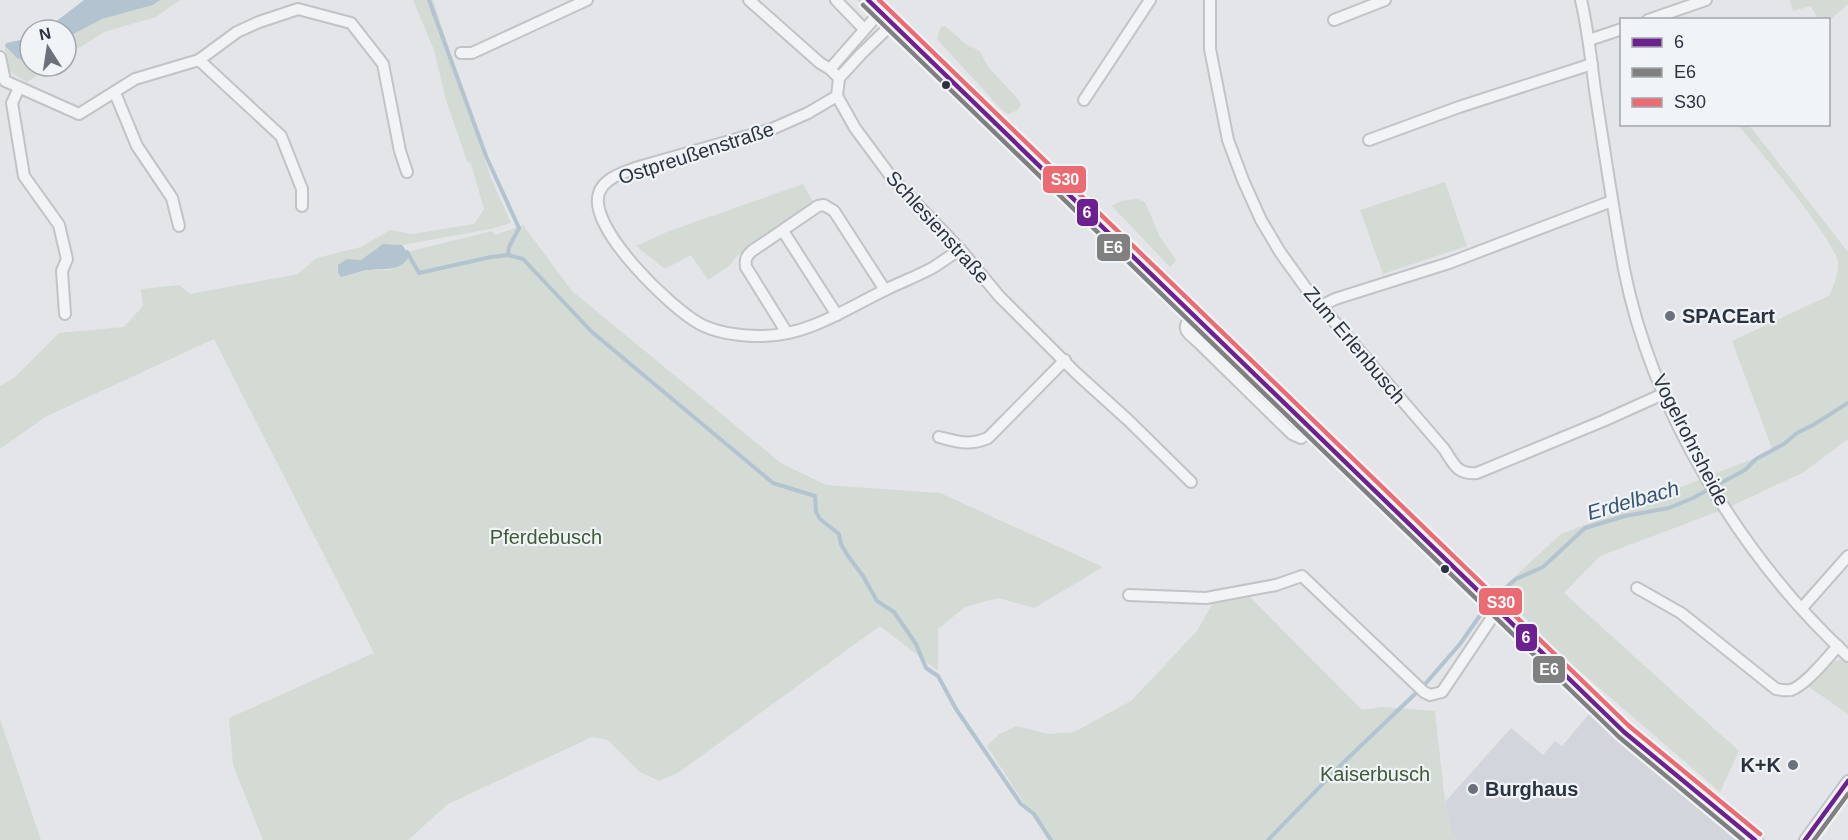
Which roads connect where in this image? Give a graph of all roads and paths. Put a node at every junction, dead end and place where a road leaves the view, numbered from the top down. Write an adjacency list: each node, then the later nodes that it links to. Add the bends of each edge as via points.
1 (587, 0): 17 (street, via 472,53)
2 (749, 0): 21 (street)
3 (836, 0): 14 (street)
4 (868, 0): 10 (main road)
5 (1150, 0): 26 (street)
6 (1210, 0): 35 (street, Zum Erlenbusch, via 1210,50 1228,140 1261,220)
7 (1385, 0): 12 (street)
8 (1581, 0): 16 (street, Vogelrohrsheide)
9 (1706, 0): 11 (street)
10 (880, 12): 13 (main road); 14 (street)
11 (1654, 18)
12 (1334, 20)
13 (892, 24): 22 (street); 46 (main road)
14 (864, 29): 21 (street)
15 (1620, 29): 16 (street)
16 (1588, 40): 20 (street, Vogelrohrsheide)
17 (461, 53)
18 (0, 57): 23 (street, via 5,81)
19 (199, 60): 24 (street, via 135,79); 28 (street, via 237,32 298,9 351,23 384,64); 30 (street, via 281,136 302,189)
20 (1592, 64): 27 (street); 29 (street, Vogelrohrsheide)
21 (830, 69): 22 (street)
22 (839, 78): 25 (street)
23 (19, 88): 24 (street, via 79,114); 36 (street, via 12,103 24,176 59,225 67,259 62,270)
24 (115, 93): 31 (street, via 137,147 172,198)
25 (837, 96): 33 (street, Schlesienstraße, via 892,178); 38 (street, Ostpreußenstraße, via 772,129 635,168 609,180 599,194 598,209 611,236 665,298 688,317 714,331 732,334)
26 (1084, 100)
27 (1370, 140)
28 (407, 172)
29 (1612, 201): 35 (street); 40 (street, Vogelrohrsheide, via 1640,333)
30 (302, 206)
31 (179, 226)
32 (783, 231): 34 (street, via 818,206 828,207); 37 (street); 38 (street, via 747,255 745,262)
33 (960, 249): 34 (street, Ostpreußenstraße, via 934,267); 39 (street, Schlesienstraße, via 999,296)
34 (885, 290): 37 (street, Ostpreußenstraße)
35 (1321, 306): 40 (street, Zum Erlenbusch, via 1458,470 1468,474 1603,422)
36 (65, 314)
37 (837, 315): 38 (street, Ostpreußenstraße)
38 (787, 333)
39 (1065, 360): 41 (street, via 988,438 975,443); 42 (street, Schlesienstraße)
40 (1663, 394): 47 (street, Vogelrohrsheide, via 1719,499)
41 (939, 437)
42 (1191, 482)
43 (1848, 556): 47 (street)
44 (1638, 588): 48 (street, via 1681,613 1776,689 1792,690 1801,684)
45 (1129, 595): 46 (street, via 1206,598 1302,576 1430,695 1442,692 1493,616)
46 (1492, 606): 51 (main road, via 1624,732)
47 (1802, 608): 48 (street, Vogelrohrsheide)
48 (1838, 646): 49 (street, Vogelrohrsheide)
49 (1848, 656)
50 (1848, 781): 52 (street)
51 (1755, 840)
52 (1805, 840)

